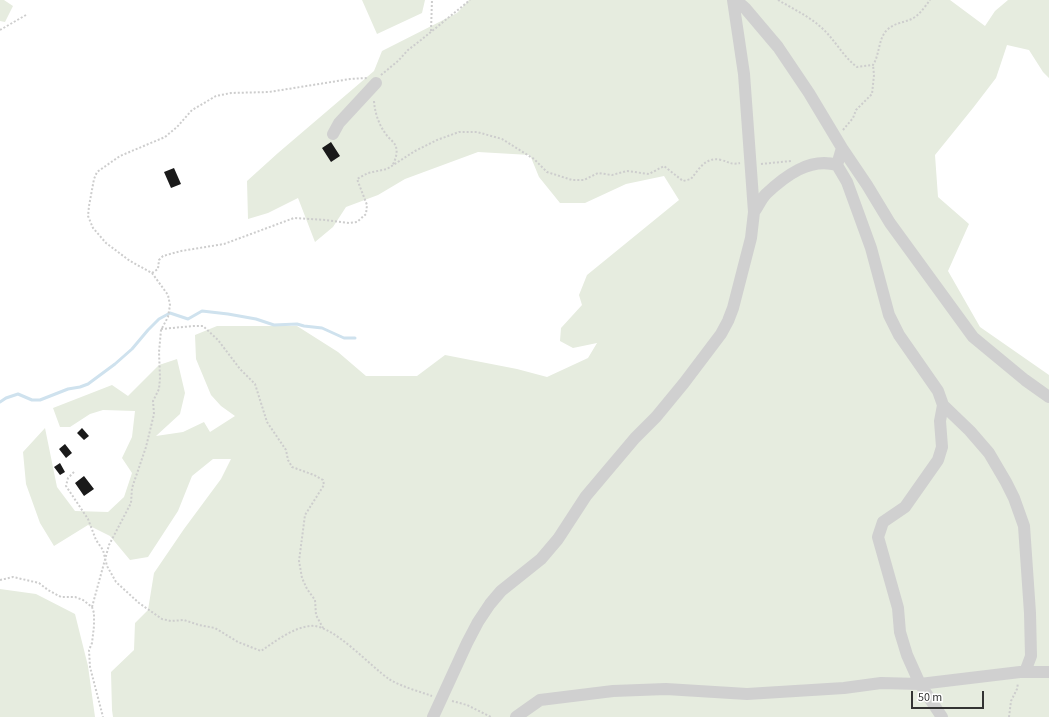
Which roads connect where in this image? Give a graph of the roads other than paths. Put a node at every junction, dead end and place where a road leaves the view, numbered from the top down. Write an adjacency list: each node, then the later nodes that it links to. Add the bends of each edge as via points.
1 (735, 0): 4 (street, via 778,47); 6 (street, via 744,74)
2 (377, 81): 3 (street, via 339,123)
3 (333, 134)
4 (842, 148): 5 (street); 7 (street, via 890,223 973,338)
5 (837, 165): 6 (street, via 828,162 801,168 765,195); 8 (street, via 847,182 870,248 889,315 899,335 938,391)
6 (754, 212): 12 (street, via 751,238 733,308 721,334 656,417 634,438 586,496 558,539 541,559 501,591 490,604 467,643)
7 (1049, 397)
8 (944, 405): 9 (street, via 989,452 1014,498 1024,526 1031,656); 11 (street, via 940,421 942,447 938,460 905,507 883,522 878,537 898,608 900,632)
9 (1023, 672): 10 (street); 11 (street)
10 (1049, 672)
11 (920, 684): 13 (street, via 881,683 747,694 666,689 613,691 540,700); 14 (street)
12 (433, 717)
13 (516, 717)
14 (942, 717)

